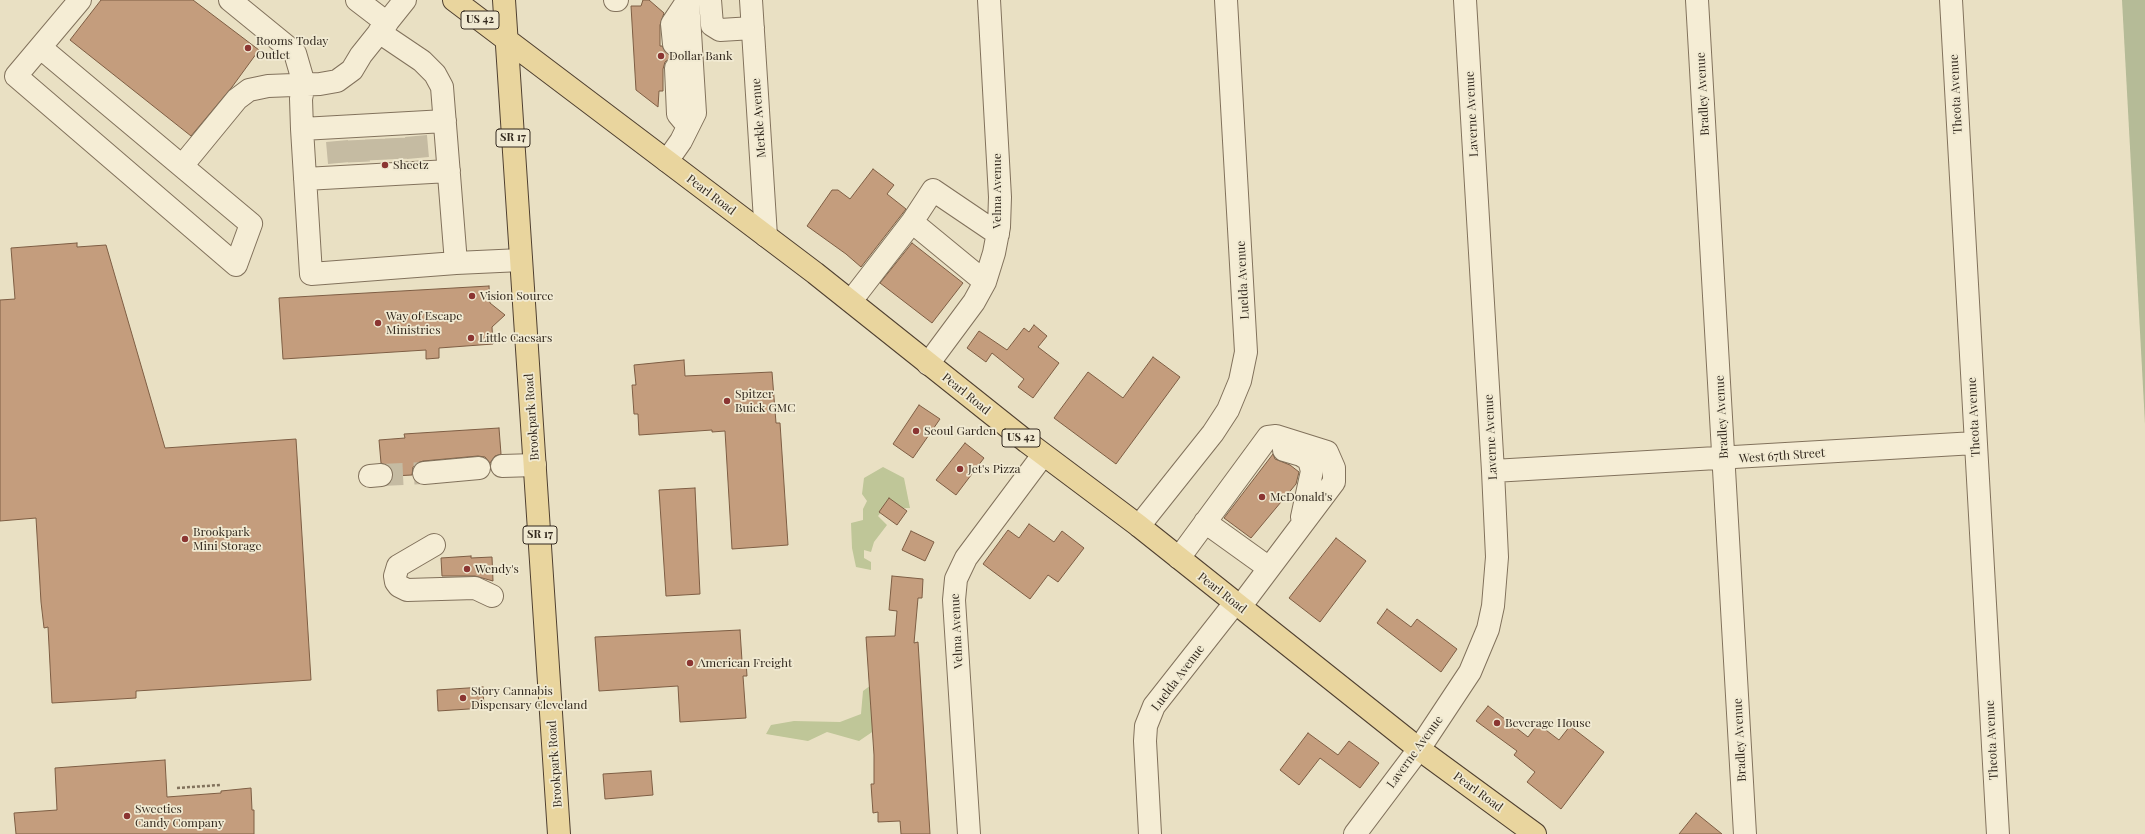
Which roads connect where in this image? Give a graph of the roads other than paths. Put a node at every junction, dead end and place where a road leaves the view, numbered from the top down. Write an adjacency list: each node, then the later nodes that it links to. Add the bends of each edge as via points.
1 (80, 0): 19 (street)
2 (230, 0): 21 (street, via 295,53)
3 (357, 0): 15 (street)
4 (405, 0): 15 (street)
5 (454, 0): 17 (main road, Pearl Road / US 42)
6 (504, 0): 17 (main road, Brookpark Road / SR 17)
7 (688, 0): 18 (street, via 672,24); 23 (street, via 695,113)
8 (710, 0): 16 (street, via 712,25 720,30)
9 (751, 0): 16 (street, Merkle Avenue)
10 (989, 0): 31 (street, Velma Avenue, via 1000,197)
11 (1226, 0): 47 (street, Luelda Avenue, via 1246,352 1240,381 1228,410 1213,433)
12 (1465, 0): 44 (street, Laverne Avenue)
13 (1697, 0): 40 (street, Bradley Avenue)
14 (1951, 0): 38 (street, Theota Avenue)
15 (383, 28): 21 (street, via 352,70 337,81); 22 (street, via 435,74 442,87)
16 (753, 28): 32 (street, Merkle Avenue)
17 (507, 41): 26 (main road, Pearl Road / US 42); 33 (main road, Brookpark Road / SR 17)
18 (674, 44)
19 (40, 48): 27 (street); 27 (street, via 16,76 236,264 251,224)
20 (676, 68): 23 (street, via 678,114)
21 (304, 84): 24 (street, via 301,100); 27 (street, via 249,90 237,99)
22 (445, 121): 25 (street); 28 (street)
23 (688, 126): 26 (street)
24 (302, 129): 25 (street); 29 (street)
25 (377, 150): 28 (street); 29 (street)
26 (667, 161): 32 (main road, Pearl Road / US 42)
27 (182, 166)
28 (449, 171): 34 (street)
29 (305, 179): 34 (street, via 311,274)
30 (912, 222): 31 (street, via 933,190); 35 (street); 36 (street)
31 (998, 234): 35 (street, Velma Avenue)
32 (766, 236): 36 (main road, Pearl Road / US 42)
33 (521, 260): 34 (street); 41 (main road, Brookpark Road / SR 17)
34 (456, 263)
35 (985, 282): 37 (street, Velma Avenue, via 974,302)
36 (851, 301): 37 (main road, Pearl Road / US 42)
37 (928, 364): 39 (main road, Pearl Road / US 42)
38 (1975, 443): 40 (street, West 67th Street); 60 (street, Theota Avenue)
39 (1043, 456): 47 (main road, Pearl Road / US 42); 55 (street, Velma Avenue, via 966,558 956,579 954,600)
40 (1724, 459): 44 (street, West 67th Street); 59 (street, Bradley Avenue)
41 (535, 465): 42 (street); 54 (main road, Brookpark Road / SR 17)
42 (502, 466)
43 (479, 468): 45 (street)
44 (1493, 471): 53 (street, Laverne Avenue, via 1497,557 1488,629 1470,672)
45 (424, 473)
46 (1210, 516): 49 (street, Luelda Avenue); 50 (street); 50 (street, Luelda Avenue, via 1268,437 1276,436 1326,452 1334,468 1334,482)
47 (1139, 526): 49 (main road, Pearl Road / US 42)
48 (434, 545): 51 (street, via 398,566 395,576 399,586 407,590 475,588)
49 (1179, 558): 52 (main road, Pearl Road / US 42)
50 (1269, 568): 52 (street, Luelda Avenue)
51 (492, 596)
52 (1237, 605): 53 (main road, Pearl Road / US 42); 56 (street, Luelda Avenue, via 1154,706 1146,726 1144,741)
53 (1419, 749): 57 (street, Laverne Avenue); 58 (main road, Pearl Road / US 42)
54 (559, 834)
55 (969, 834)
56 (1150, 834)
57 (1355, 834)
58 (1535, 834)
59 (1745, 834)
60 (1998, 834)

